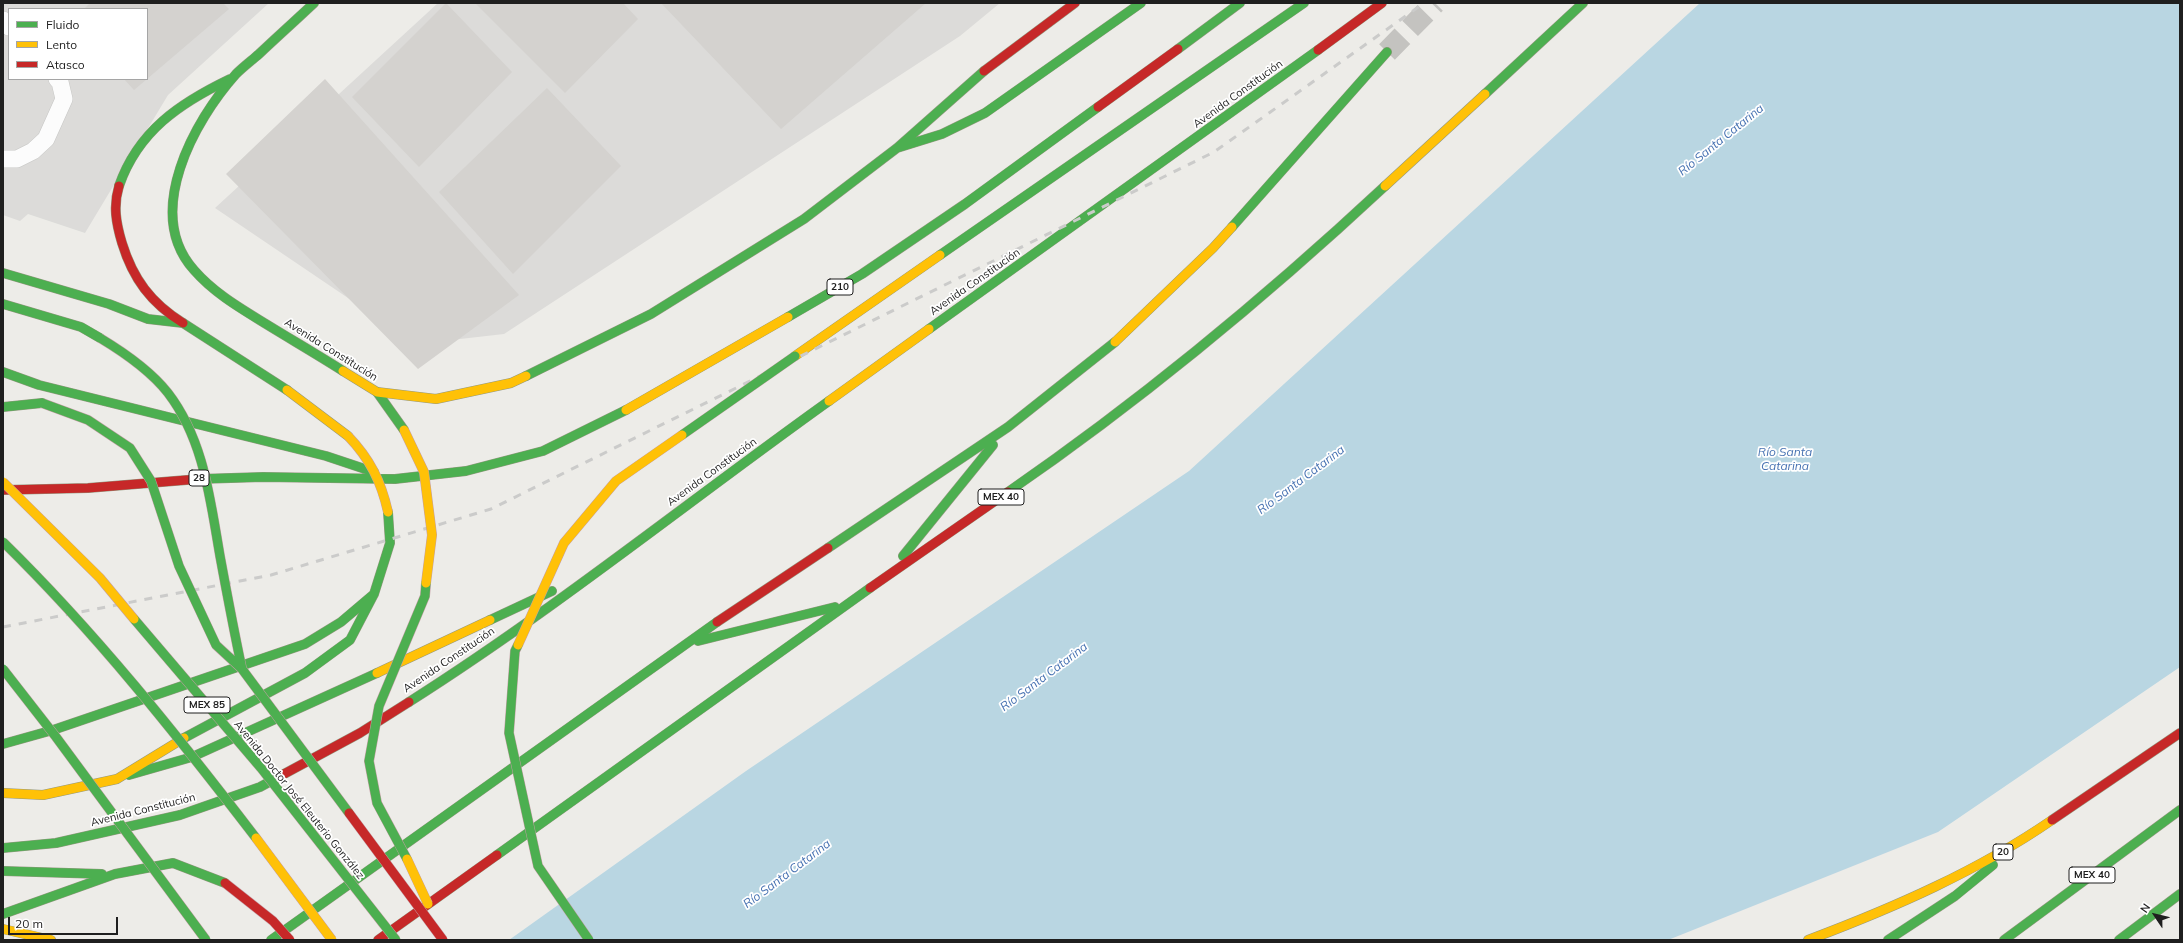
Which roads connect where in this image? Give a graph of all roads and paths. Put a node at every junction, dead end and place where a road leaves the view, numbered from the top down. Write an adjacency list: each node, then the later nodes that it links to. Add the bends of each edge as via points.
1 (314, 3): 9 (main road)
2 (1075, 3): 11 (main road, Avenida Constitución, via 975,78)
3 (1141, 3): 11 (main road, via 966,124 930,140)
4 (1240, 3): 20 (main road, 210, via 966,204 869,270 642,402 543,450 466,471)
5 (1304, 3): 51 (main road, bridge, via 616,481 564,543 515,651 509,733 538,866)
6 (1382, 3): 24 (main road, Avenida Constitución, via 819,408)
7 (1583, 3): 25 (main road, MEX 40, via 1327,240 1184,359 1056,459)
8 (1387, 52): 19 (main road, via 1213,248 1111,345)
9 (235, 76): 15 (main road, via 188,101 168,115 134,158 116,194 116,222 125,259 136,281 164,312); 17 (main road, Avenida Constitución, via 200,124 180,170 171,209 180,249 202,282 218,294)
10 (58, 80): 12 (lane, via 64,100 46,138 32,151 17,159)
11 (897, 148): 17 (main road, Avenida Constitución, via 804,219 651,314 511,383 436,399)
12 (3, 159)
13 (3, 273): 15 (main road, via 88,297 148,319)
14 (3, 304): 30 (main road, bridge, via 81,327 129,355 157,380 176,403 193,437 207,480)
15 (183, 323): 26 (main road, bridge, via 296,396 348,436 374,466 383,488 388,512 390,543)
16 (3, 372): 20 (main road, via 54,389 326,456)
17 (377, 392): 50 (main road, bridge, via 404,430 424,472 432,535 425,596 379,706 369,761 377,803 406,856)
18 (3, 408): 30 (main road, bridge, via 42,403 88,420 130,448 151,481 179,566 205,625 216,645)
19 (1008, 427): 25 (main road); 28 (main road)
20 (394, 479): 22 (main road, 28, via 188,479 88,488)
21 (3, 482): 49 (main road, Avenida Doctor José Eleuterio González / MEX 85, bridge, via 105,584 261,768)
22 (3, 490)
23 (3, 542): 47 (main road, bridge, via 80,622 157,712 291,881)
24 (608, 564): 33 (main road, via 299,710 192,757); 37 (main road, Avenida Constitución, via 445,679 360,733 260,787 180,815 56,843)
25 (888, 575): 27 (main road, MEX 40)
26 (374, 594): 32 (main road, via 341,622 305,644 53,730); 33 (main road, via 350,640 305,672)
27 (848, 603): 28 (main road); 48 (main road, MEX 40)
28 (682, 645): 45 (main road)
29 (3, 669): 44 (main road, bridge)
30 (242, 669): 50 (main road, bridge)
31 (2180, 733): 36 (main road, 20)
32 (3, 744)
33 (116, 779): 34 (main road, via 44,795)
34 (3, 793)
35 (2180, 810): 54 (main road, MEX 40)
36 (2013, 847): 52 (main road, 20, via 1877,914); 53 (main road, via 1972,884)
37 (3, 848)
38 (3, 872): 39 (main road)
39 (116, 874): 41 (main road); 46 (main road, bridge, via 173,864 225,883 273,921)
40 (2180, 894): 55 (main road)
41 (3, 914)
42 (3, 929): 43 (main road)
43 (51, 940)
44 (206, 940)
45 (270, 940)
46 (290, 940)
47 (332, 940)
48 (378, 940)
49 (396, 940)
50 (444, 940)
51 (589, 940)
52 (1808, 940)
53 (1888, 940)
54 (2004, 940)
55 (2119, 940)

